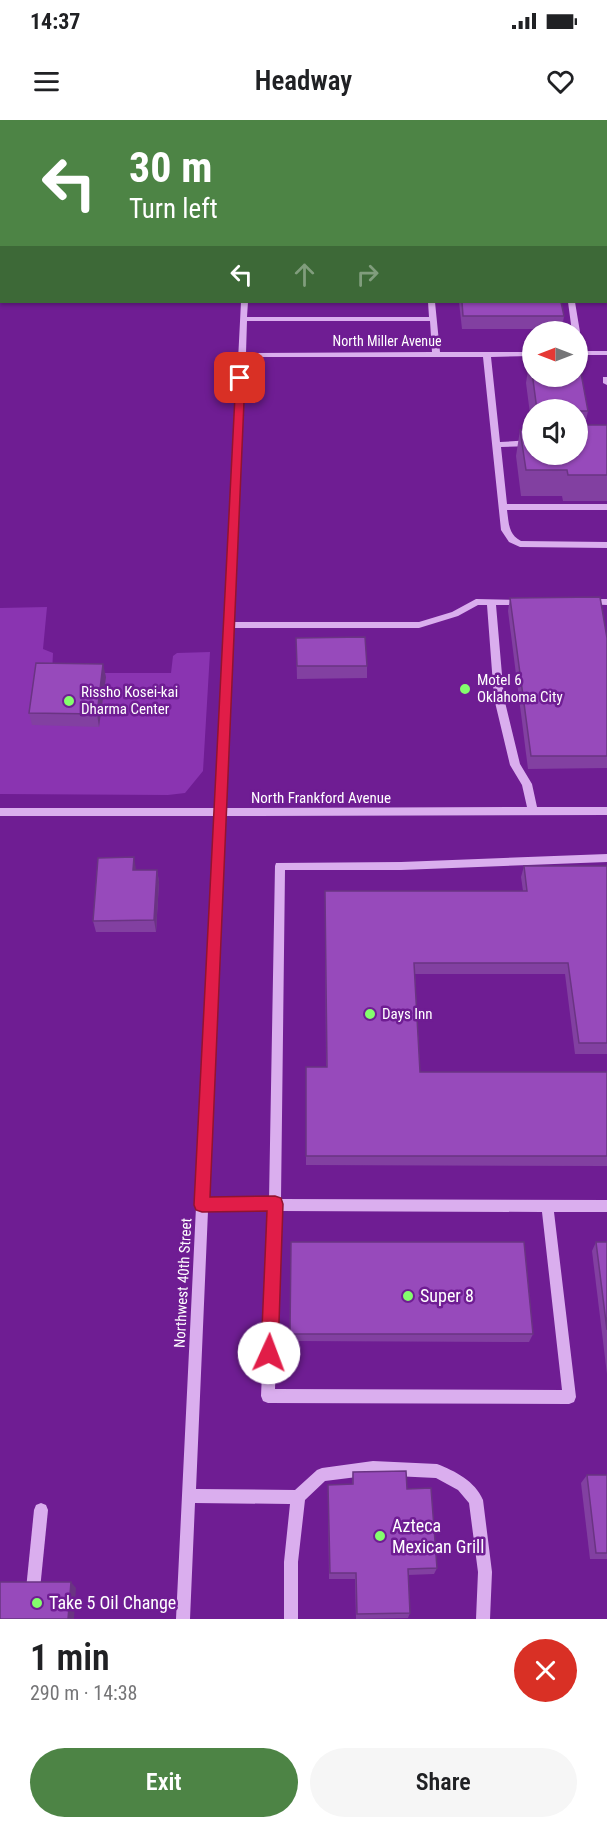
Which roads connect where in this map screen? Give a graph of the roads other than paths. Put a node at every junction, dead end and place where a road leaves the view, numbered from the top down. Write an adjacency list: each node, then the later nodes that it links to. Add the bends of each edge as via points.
1 (244, 303): 4 (street, Northwest 40th Street)
2 (432, 303): 5 (street)
3 (570, 303): 6 (street)
4 (243, 319): 5 (street); 12 (street, Northwest 40th Street)
5 (434, 319): 9 (street)
6 (574, 321)
7 (588, 353): 8 (street)
8 (607, 353)
9 (436, 354): 10 (street, North Miller Avenue); 12 (street, North Miller Avenue)
10 (487, 354): 11 (street, North Miller Avenue); 14 (street)
11 (522, 354)
12 (241, 355): 22 (street, Northwest 40th Street)
13 (522, 444): 14 (street)
14 (495, 445): 15 (street)
15 (502, 507): 16 (street); 17 (street, via 505,530 520,544)
16 (607, 507)
17 (607, 545)
18 (491, 602): 19 (street); 22 (street, via 476,602 455,614 419,625); 23 (street, via 499,698 515,765 527,784)
19 (536, 602)
20 (580, 602): 21 (street)
21 (607, 602)
22 (228, 625): 26 (street, Northwest 40th Street)
23 (533, 811): 24 (street, North Frankford Avenue); 26 (street, North Frankford Avenue)
24 (607, 811)
25 (0, 812): 26 (street, North Frankford Avenue)
26 (219, 813): 29 (street, Northwest 40th Street)
27 (607, 858): 28 (street, via 280,866)
28 (275, 1204): 29 (street); 30 (street); 30 (street, via 268,1396 569,1397)
29 (202, 1205): 32 (street, Northwest 40th Street)
30 (547, 1206): 31 (street)
31 (607, 1206)
32 (189, 1496): 33 (street); 36 (street, Northwest 40th Street)
33 (298, 1497): 37 (street, via 291,1562); 38 (street, via 322,1475 373,1467 437,1471 464,1485 476,1500 485,1572)
34 (41, 1510): 35 (street)
35 (30, 1619)
36 (183, 1619)
37 (291, 1619)
38 (483, 1619)

